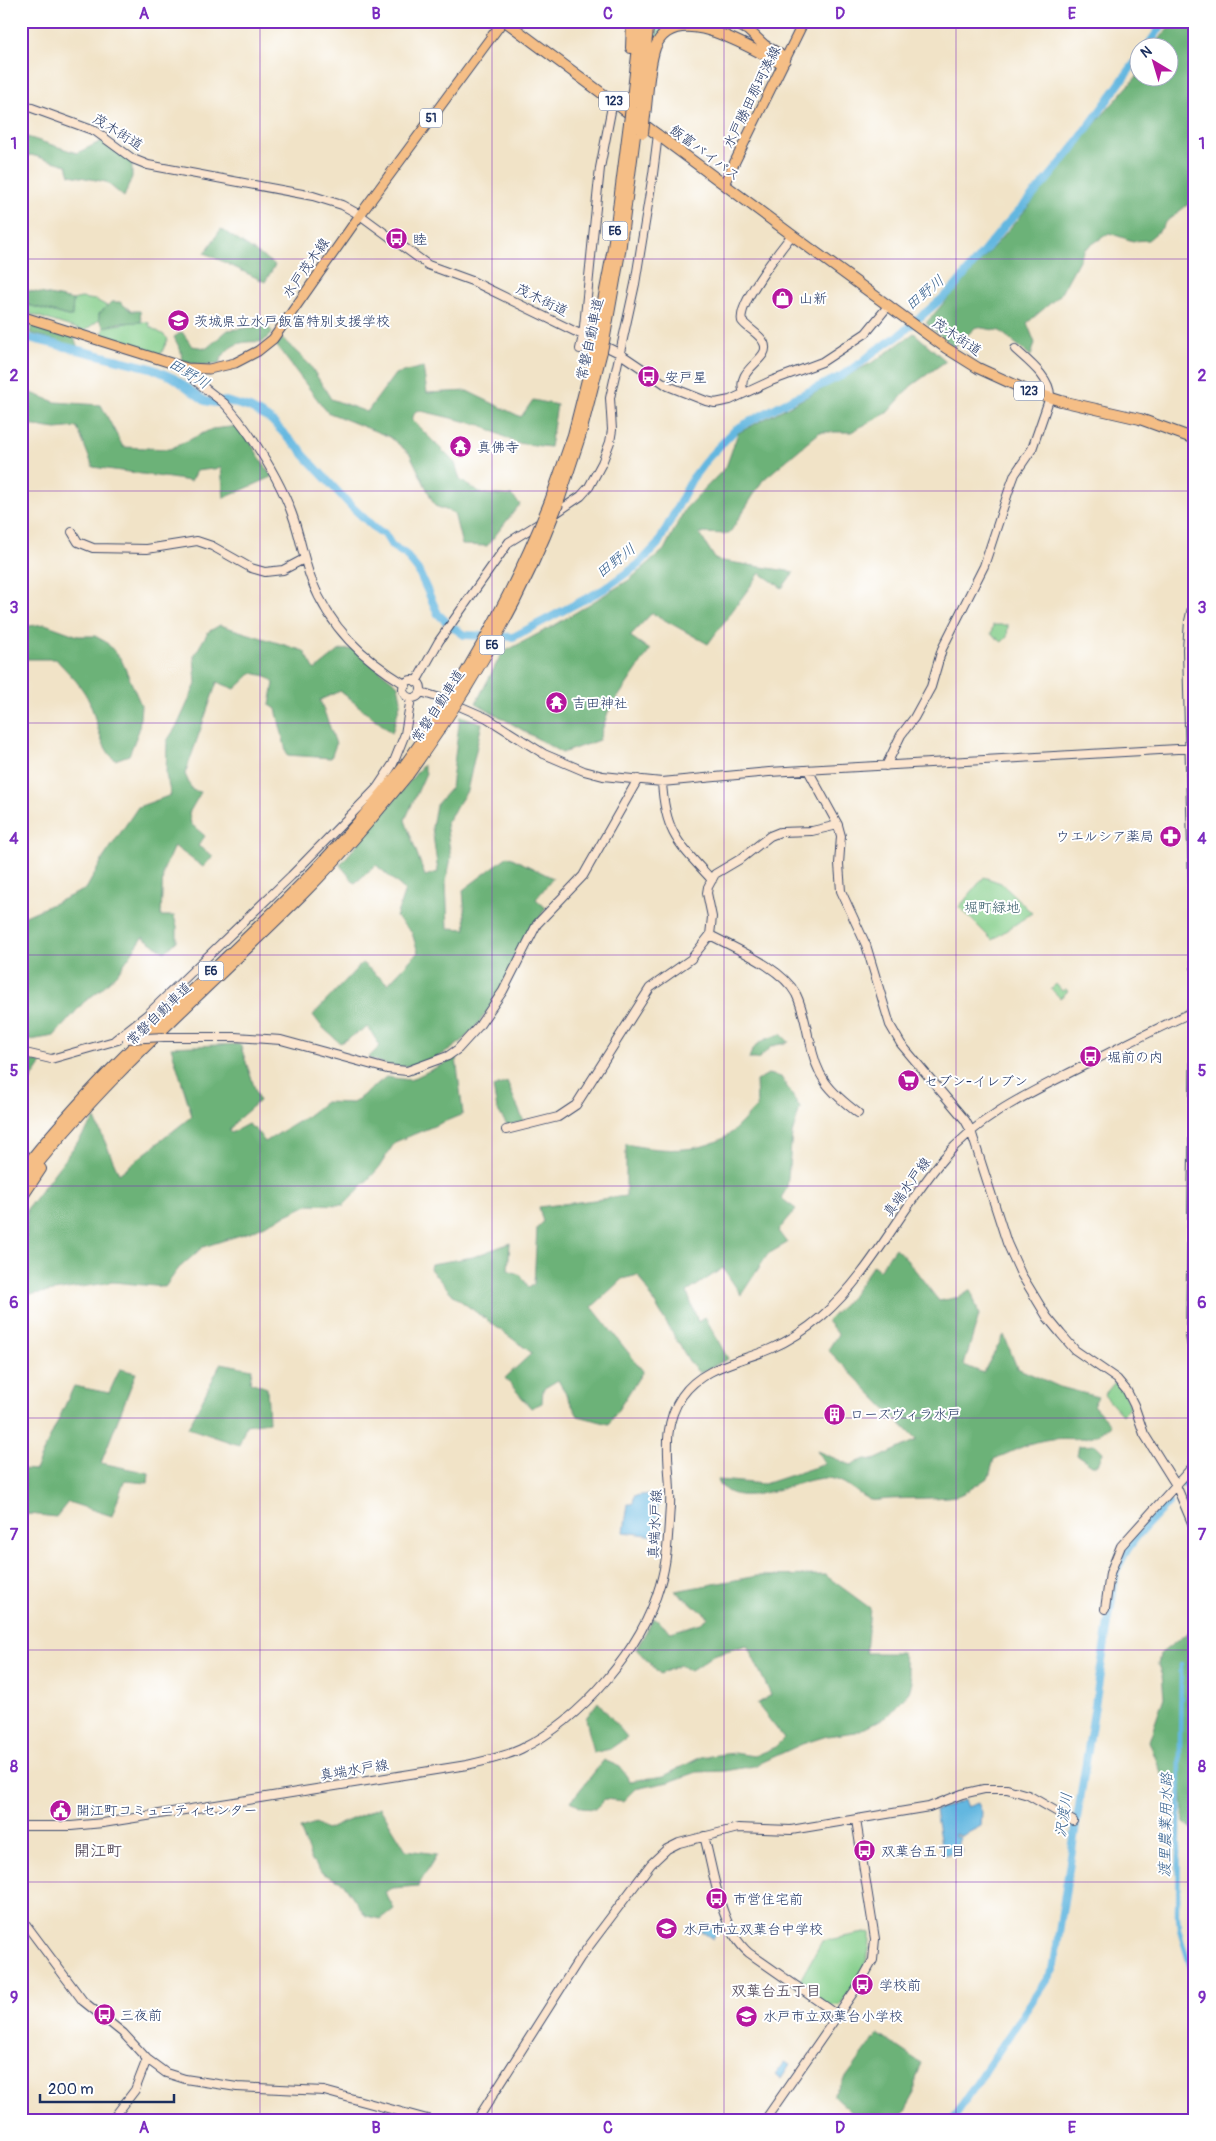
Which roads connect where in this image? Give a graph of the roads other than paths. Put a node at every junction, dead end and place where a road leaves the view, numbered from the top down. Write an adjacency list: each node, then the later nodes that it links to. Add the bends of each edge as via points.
1 (504, 21): 8 (highway, 飯富バイパス / 123); 16 (main road, 水戸茂木線 / 51)
2 (518, 21): 8 (highway)
3 (632, 21): 12 (highway)
4 (641, 21): 12 (highway)
5 (649, 21): 12 (highway)
6 (731, 21): 9 (highway, via 748,30)
7 (804, 21): 9 (main road, 水戸勝田那珂湊線)
8 (528, 38): 10 (highway, 飯富バイパス / 123)
9 (785, 60): 12 (highway, via 776,61 699,24 678,24 663,33 655,46); 15 (main road, 水戸勝田那珂湊線)
10 (613, 101): 14 (highway, 飯富バイパス / 123); 20 (street, via 600,168)
11 (21, 104): 16 (street, 茂木街道, via 95,131 133,159 148,165 313,196 342,205)
12 (635, 110): 13 (highway, bridge); 13 (highway)
13 (633, 126): 21 (highway); 21 (highway, 常磐自動車道 / E6, via 619,287)
14 (658, 134): 15 (highway, 飯富バイパス / 123); 24 (street, via 635,284)
15 (724, 184): 17 (highway, 飯富バイパス / 123)
16 (360, 215): 20 (street, 茂木街道, via 428,265 472,281); 25 (main road, 水戸茂木線 / 51, via 279,331 265,346 248,358 229,365 209,369)
17 (792, 235): 18 (highway, 飯富バイパス / 123); 26 (street, via 742,310 742,321 766,348 744,377)
18 (888, 306): 26 (street, 茂木街道, via 866,333 829,358); 27 (highway, 茂木街道 / 123, via 960,357 999,379)
19 (21, 316): 25 (main road, 水戸茂木線 / 51)
20 (583, 336): 22 (street); 24 (street, 茂木街道)
21 (599, 342): 41 (highway, 常磐自動車道 / E6, bridge, via 580,437 524,583 486,656 446,720)
22 (580, 349)
23 (1015, 349): 27 (street, via 1047,385)
24 (619, 353): 26 (street, 茂木街道, via 668,386 695,398 715,402 730,400); 33 (street, via 610,398 610,442 589,487 572,502 509,542 457,614)
25 (187, 368): 30 (street, via 224,404 250,436 274,475 292,513)
26 (744, 393)
27 (1050, 397): 28 (highway, 茂木街道 / 123, via 1140,419); 39 (street, via 1032,449 1015,474 984,566 942,649 931,687)
28 (1195, 439)
29 (72, 532): 30 (street, via 78,542 93,548 147,550 197,541 265,572 283,570)
30 (304, 559): 34 (street, via 320,599 350,643 368,660)
31 (1195, 596): 38 (street, via 1188,633)
32 (1195, 623): 37 (street)
33 (416, 682): 34 (street); 35 (street, via 420,684)
34 (406, 684): 36 (street, via 404,692)
35 (421, 692): 36 (street); 42 (street, via 487,718 544,754 584,772)
36 (411, 698): 50 (street, via 405,734 393,764 377,788 148,1014)
37 (1195, 737)
38 (1192, 748): 39 (street); 47 (street)
39 (886, 766): 40 (street)
40 (808, 770): 43 (street); 44 (street)
41 (404, 773): 52 (highway, 常磐自動車道 / E6, via 344,851); 56 (highway, 常磐自動車道 / E6, via 331,853 117,1062)
42 (638, 779): 43 (street); 50 (street, bridge, via 583,876 537,924 503,991 478,1026 448,1056 407,1071 387,1069 281,1040 235,1037)
43 (662, 782): 45 (street, via 663,806 672,833)
44 (838, 824): 45 (street, via 770,836); 55 (street, via 841,890 866,945 890,1025 906,1049 960,1112)
45 (712, 880): 46 (street, via 707,893 712,917)
46 (710, 935): 53 (street, via 776,972 786,981 798,1000 818,1071 828,1087); 54 (street, via 691,959 650,988 576,1105 558,1117)
47 (1195, 967)
48 (1195, 1010): 55 (street, 真端水戸線, via 1016,1100)
49 (1195, 1034): 59 (street, via 1190,1336)
50 (115, 1040): 51 (street, via 51,1059)
51 (21, 1052)
52 (92, 1100): 57 (highway, 常磐自動車道 / E6); 58 (highway)
53 (858, 1113)
54 (506, 1130)
55 (971, 1131): 61 (street, via 1007,1242 1021,1274 1064,1339 1127,1391 1144,1434); 66 (street, 真端水戸線, via 934,1170 833,1306 791,1338 710,1372 683,1395 672,1412 668,1430 668,1544 651,1612 638,1638 617,1665 583,1705 553,1731 518,1750 467,1765 103,1823)
56 (21, 1172)
57 (21, 1185)
58 (21, 1199)
59 (1195, 1362)
60 (1195, 1464): 61 (street)
61 (1176, 1485): 62 (street); 63 (street, via 1121,1546 1110,1572)
62 (1195, 1530)
63 (1105, 1609)
64 (856, 1820): 65 (street, via 929,1808 973,1791 997,1789 1028,1795); 67 (street, via 780,1831 738,1828); 69 (street, via 875,1949 868,1970)
65 (1072, 1821)
66 (21, 1826)
67 (704, 1836): 69 (street, via 724,1916 737,1942); 73 (street, via 667,1849 652,1864 580,1958)
68 (21, 1918): 70 (street, via 77,1995)
69 (838, 2015): 74 (street)
70 (147, 2059): 71 (street, via 135,2090); 72 (street, via 166,2073 185,2079 237,2087 324,2092)
71 (112, 2120)
72 (431, 2120)
73 (477, 2120)
74 (765, 2120)

